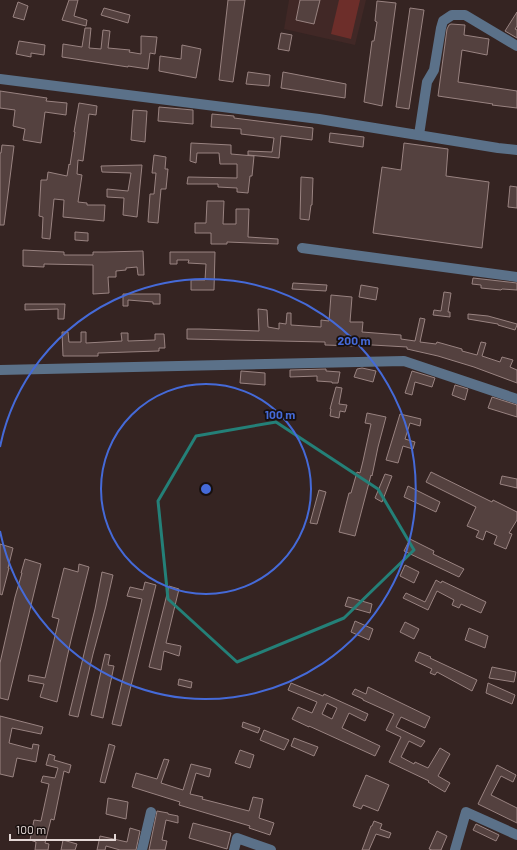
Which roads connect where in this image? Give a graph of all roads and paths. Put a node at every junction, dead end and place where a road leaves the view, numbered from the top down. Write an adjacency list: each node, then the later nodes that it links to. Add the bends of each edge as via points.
1 (517, 46): 3 (street, via 465,15 452,15 443,21 434,70 427,82)
2 (0, 79): 3 (street, via 318,119)
3 (420, 135): 4 (street)
4 (517, 150)
5 (302, 248): 6 (street)
6 (517, 277)
7 (0, 370): 8 (street, via 404,361)
8 (517, 399)
9 (151, 812): 11 (street)
10 (517, 835): 14 (street, via 466,812)
11 (142, 850)
12 (234, 850): 13 (street, via 237,838)
13 (271, 850)
14 (455, 850)

